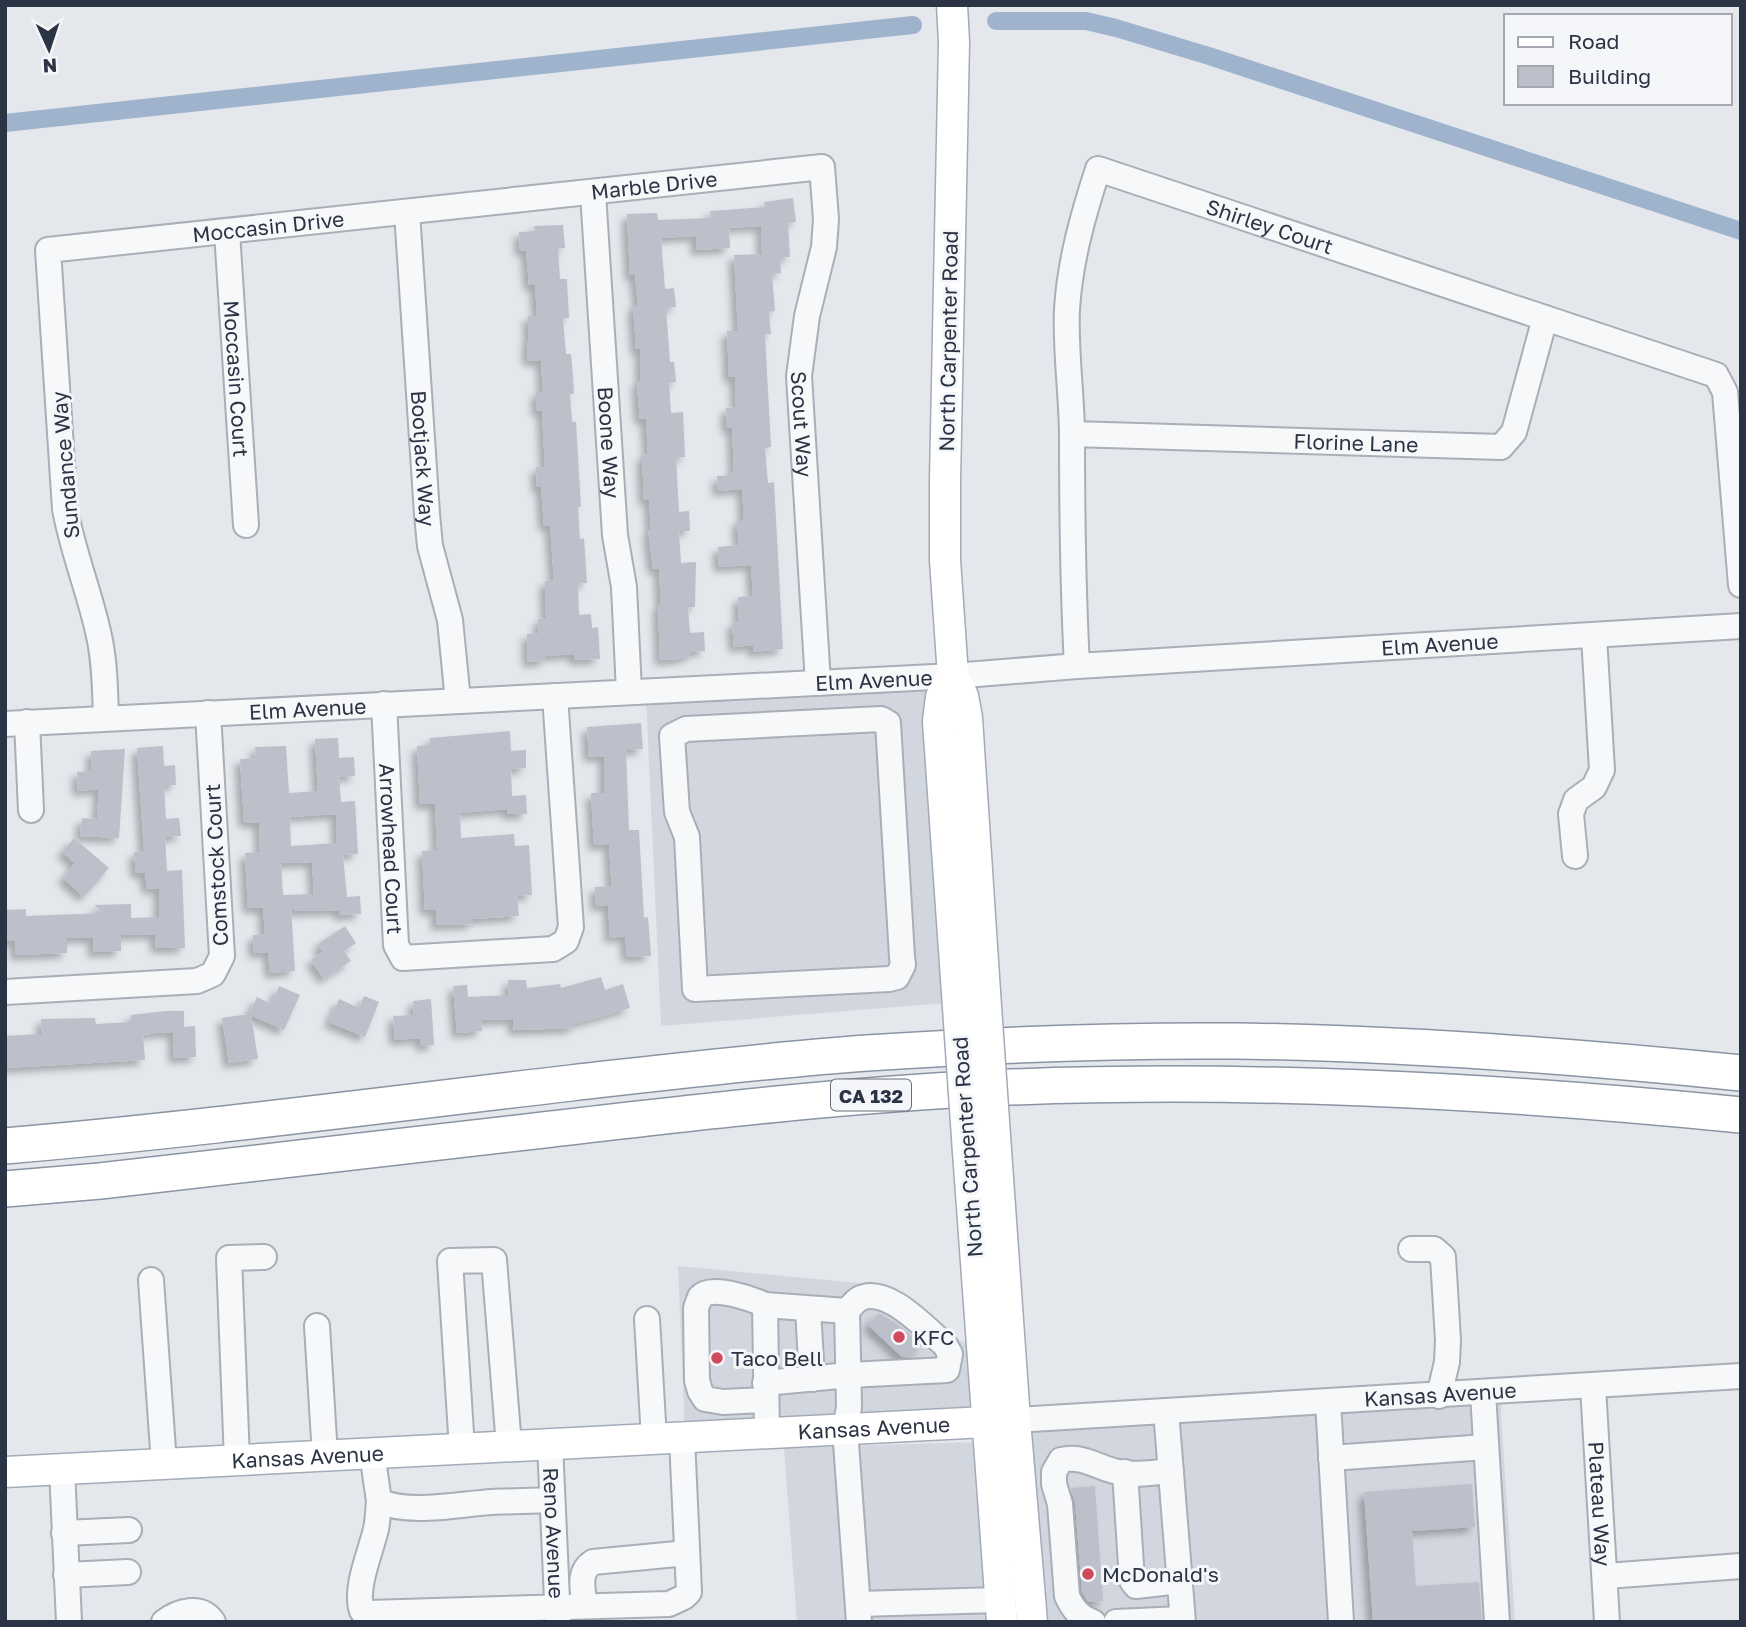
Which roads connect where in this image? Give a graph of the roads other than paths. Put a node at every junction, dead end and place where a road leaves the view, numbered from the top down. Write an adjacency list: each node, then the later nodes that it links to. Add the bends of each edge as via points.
1 (952, 5): 15 (main road, North Carpenter Road, via 945,560)
2 (822, 167): 3 (street, Marble Drive); 16 (street, Scout Way, via 824,247 807,316 799,376)
3 (593, 193): 4 (street, Marble Drive); 18 (street, Boone Way)
4 (487, 204): 5 (street, Moccasin Drive)
5 (407, 212): 6 (street, Moccasin Drive); 20 (street, Bootjack Way, via 430,546 450,620)
6 (227, 232): 7 (street, Moccasin Drive); 10 (street, Moccasin Court)
7 (48, 250): 23 (street, Sundance Way, via 65,509 99,638)
8 (1545, 318): 9 (street, Florine Lane, via 1514,432 1502,447); 9 (street, Shirley Court, via 1098,169 1080,230 1067,311); 11 (street, Shirley Court, via 1716,375 1725,391)
9 (1072, 434): 14 (street, Shirley Court)
10 (246, 526)
11 (1741, 585)
12 (1741, 626): 13 (street, Elm Avenue)
13 (1594, 636): 14 (street, Elm Avenue); 27 (street, via 1602,770 1594,787 1576,800 1571,814)
14 (1077, 666): 15 (street, Elm Avenue)
15 (953, 676): 16 (street, Elm Avenue); 50 (main road, North Carpenter Road, bridge, via 941,697 938,721 971,993)
16 (818, 683): 17 (street, Elm Avenue)
17 (704, 688): 18 (street, Elm Avenue); 25 (street)
18 (629, 692): 19 (street, Elm Avenue)
19 (555, 696): 20 (street, Elm Avenue); 21 (street, Arrowhead Court, via 571,927 566,941 553,949 403,958 396,945)
20 (458, 701): 21 (street, Elm Avenue)
21 (384, 704): 22 (street, Elm Avenue)
22 (208, 713): 23 (street, Elm Avenue); 28 (street, Comstock Court, via 222,956 213,974 197,981)
23 (106, 718): 24 (street, Elm Avenue)
24 (16, 723): 26 (street)
25 (706, 729): 25 (street, via 881,719 888,723 903,965 897,977 695,989 687,837 677,812 672,736 687,729)
26 (31, 810)
27 (1575, 856)
28 (5, 992)
29 (1741, 1073): 31 (highway, CA 132, via 1370,1044 1049,1043 743,1063)
30 (1741, 1115): 32 (highway, CA 132, via 1370,1087 1026,1087 807,1100)
31 (5, 1146)
32 (5, 1189)
33 (1411, 1250): 47 (street, via 1434,1249 1443,1257 1448,1340)
34 (264, 1257): 61 (street, via 229,1258)
35 (151, 1280): 62 (street)
36 (765, 1305): 37 (street); 45 (street); 45 (street, via 739,1296 707,1293 696,1308 697,1380 705,1399 723,1402)
37 (808, 1309): 38 (street); 43 (street)
38 (847, 1311): 41 (street); 41 (street, via 858,1299 872,1296 893,1301 950,1354 947,1370)
39 (647, 1319): 53 (street)
40 (317, 1326): 59 (street)
41 (849, 1375): 43 (street); 51 (street)
42 (1741, 1376): 44 (street, Kansas Avenue)
43 (812, 1379): 45 (street)
44 (1593, 1387): 46 (street, Kansas Avenue); 75 (street, Plateau Way)
45 (766, 1392): 52 (street)
46 (1483, 1393): 47 (street, Kansas Avenue); 56 (street)
47 (1438, 1396): 48 (street, Kansas Avenue)
48 (1328, 1402): 49 (street, Kansas Avenue); 60 (street)
49 (1166, 1411): 50 (street, Kansas Avenue); 64 (street)
50 (1000, 1421): 51 (main road, Kansas Avenue); 78 (main road, North Carpenter Road); 86 (main road, North Carpenter Road)
51 (845, 1429): 52 (main road, Kansas Avenue); 79 (street)
52 (767, 1433): 53 (main road, Kansas Avenue)
53 (668, 1438): 54 (main road, Kansas Avenue); 71 (street)
54 (550, 1444): 55 (main road, Kansas Avenue); 67 (street, Reno Avenue)
55 (509, 1446): 57 (main road, Kansas Avenue); 57 (street, via 495,1260 450,1261)
56 (1486, 1447): 60 (street); 89 (street)
57 (462, 1449): 58 (main road, Kansas Avenue)
58 (372, 1453): 59 (main road, Kansas Avenue); 68 (street)
59 (325, 1456): 61 (main road, Kansas Avenue)
60 (1331, 1458): 88 (street)
61 (237, 1460): 62 (main road, Kansas Avenue)
62 (164, 1464): 63 (main road, Kansas Avenue)
63 (62, 1469): 65 (main road, Kansas Avenue); 70 (street)
64 (1171, 1471): 66 (street); 76 (street)
65 (5, 1472)
66 (1125, 1472): 76 (street, via 1132,1581 1143,1587); 82 (street, via 1072,1457 1061,1460 1054,1472 1067,1596 1073,1609)
67 (552, 1500): 68 (street, via 417,1507); 80 (street, Reno Avenue)
68 (379, 1501): 80 (street, via 360,1591 362,1611)
69 (129, 1530): 70 (street)
70 (64, 1533): 74 (street)
71 (687, 1553): 77 (street, via 593,1562 582,1575); 77 (street, via 689,1592 684,1597 669,1604)
72 (1741, 1566): 75 (street)
73 (128, 1572): 74 (street)
74 (66, 1576): 83 (street)
75 (1605, 1576): 90 (street, Plateau Way)
76 (1179, 1581): 81 (street)
77 (585, 1606): 80 (street)
78 (1001, 1611): 79 (street)
79 (859, 1613)
80 (558, 1614)
81 (1182, 1620): 87 (street)
82 (1091, 1621)
83 (69, 1622)
84 (164, 1622): 85 (street, via 173,1614 191,1610 208,1615)
85 (213, 1622)
86 (1032, 1622)
87 (1116, 1622)
88 (1341, 1622)
89 (1497, 1622)
90 (1607, 1622)

